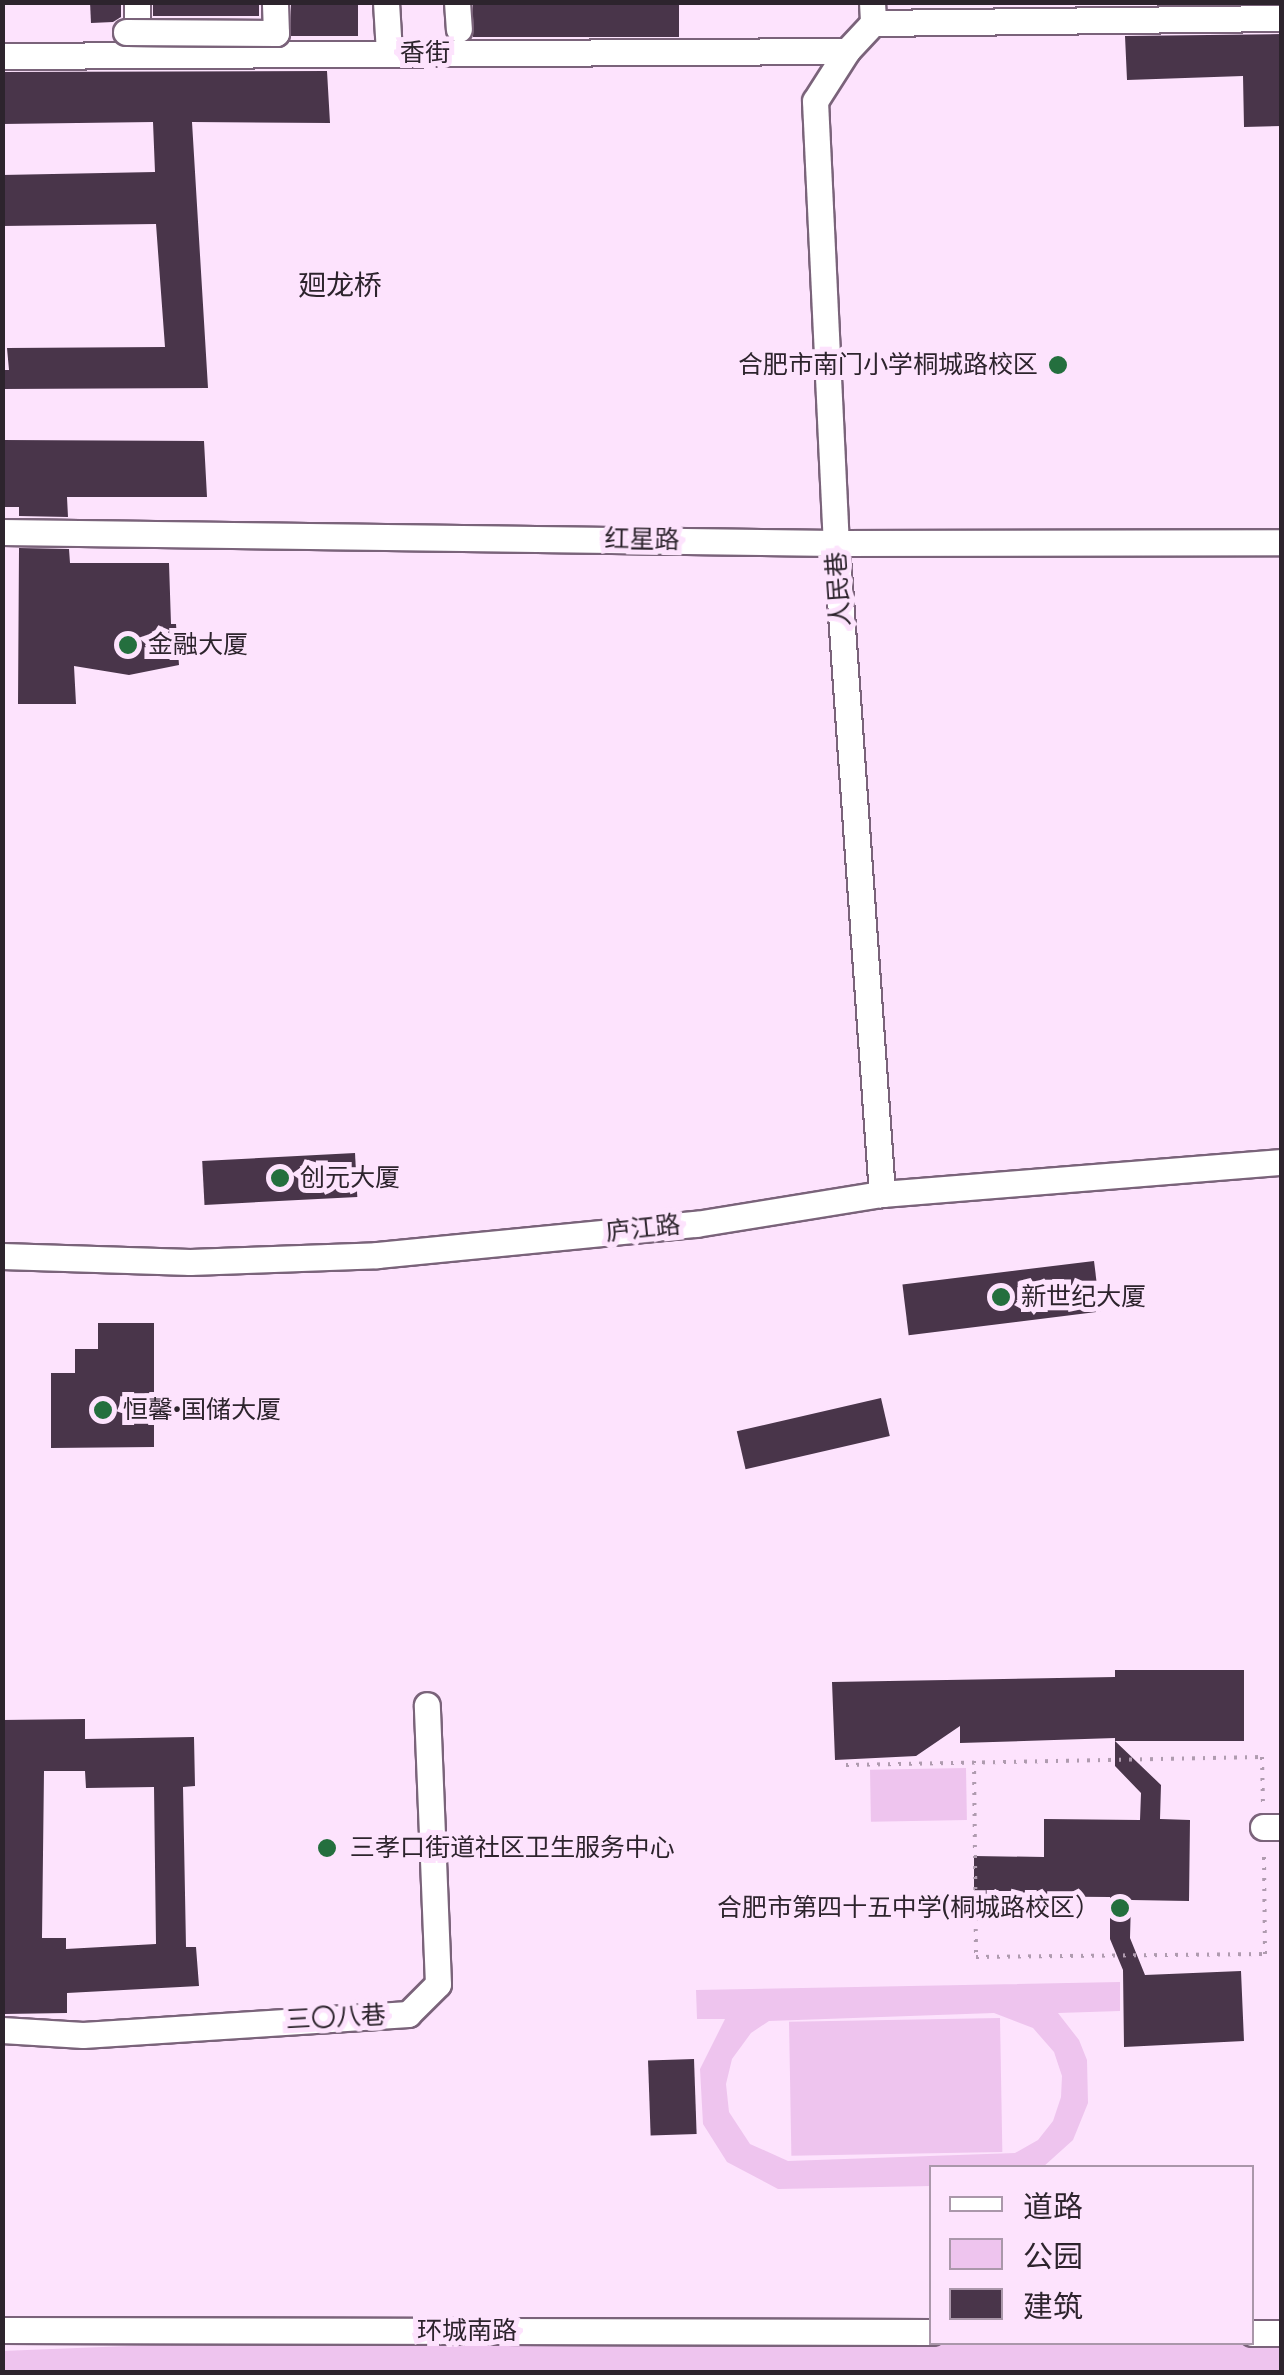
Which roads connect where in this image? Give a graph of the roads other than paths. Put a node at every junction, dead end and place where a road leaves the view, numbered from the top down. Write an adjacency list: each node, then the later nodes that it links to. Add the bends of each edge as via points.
1 (137, 2): 9 (street)
2 (265, 2): 12 (street)
3 (275, 2): 9 (street, bridge, via 276,33)
4 (386, 2): 11 (street)
5 (458, 2): 8 (street)
6 (872, 13): 7 (street); 10 (street, 人民巷)
7 (1282, 18)
8 (459, 29)
9 (132, 43): 12 (street, 香街); 13 (street, 香街, via 58,45)
10 (847, 51): 11 (street, 香街); 16 (street, 人民巷, via 815,101)
11 (389, 53): 12 (street, 香街)
12 (268, 54)
13 (2, 56)
14 (2, 532): 16 (street, 红星路)
15 (1282, 542): 16 (street, 红星路)
16 (836, 543): 18 (street, 人民巷)
17 (1282, 1162): 18 (street, 庐江路)
18 (882, 1194): 19 (street, 庐江路, via 696,1224 378,1255 190,1262)
19 (2, 1256)
20 (428, 1705): 21 (street, 三〇八巷, via 438,1984 408,2014 83,2035)
21 (2, 2030)
22 (2, 2330): 23 (street, 环城南路)
23 (929, 2332)
24 (1254, 2332): 25 (street)
25 (1282, 2332)

